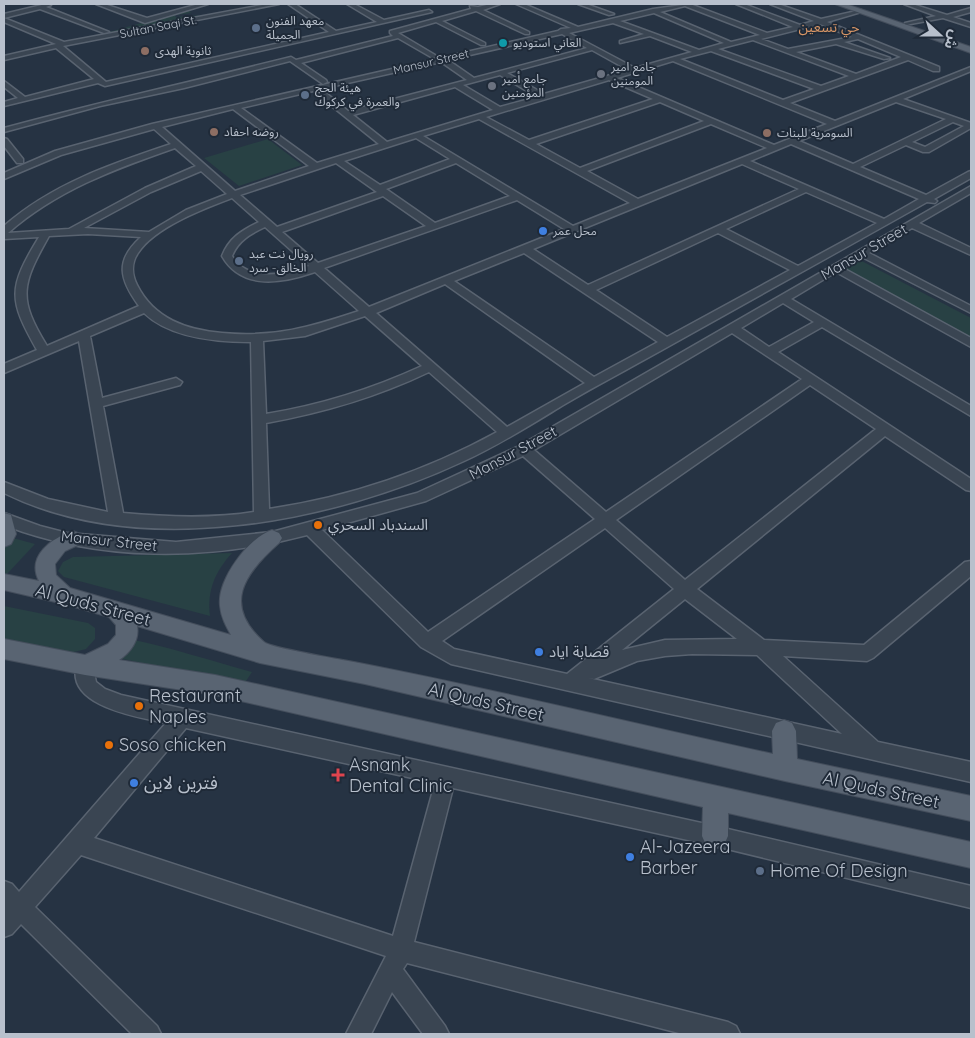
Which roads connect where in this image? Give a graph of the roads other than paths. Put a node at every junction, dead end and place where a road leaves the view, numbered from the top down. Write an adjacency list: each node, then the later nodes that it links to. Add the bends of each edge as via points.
1 (53, 4): 19 (street)
2 (99, 4): 32 (street)
3 (204, 4): 23 (street)
4 (276, 4): 18 (street, Sultan Saqi St.)
5 (291, 4): 42 (street)
6 (350, 4): 33 (street)
7 (465, 4): 22 (street)
8 (497, 4): 22 (street)
9 (519, 4): 35 (street)
10 (582, 4): 29 (street)
11 (665, 4): 29 (street, Mansur Street)
12 (686, 4): 25 (street, Mansur Street); 45 (street)
13 (739, 4): 38 (street)
14 (773, 4): 34 (street)
15 (839, 4): 26 (main road)
16 (851, 4): 36 (main road)
17 (906, 4): 28 (street)
18 (247, 6): 53 (street, Sultan Saqi St.)
19 (40, 7): 30 (street); 41 (street)
20 (174, 7): 23 (street)
21 (421, 8): 27 (street)
22 (476, 9): 31 (street); 43 (street)
23 (184, 10): 32 (street)
24 (971, 10): 28 (street)
25 (653, 11): 29 (street, Mansur Street); 52 (street)
26 (859, 11): 34 (street); 58 (main road)
27 (429, 12): 31 (street); 33 (street)
28 (945, 16): 36 (street); 37 (street)
29 (611, 17): 35 (street, Mansur Street); 39 (street, Mansur Street); 44 (street)
30 (4, 18): 53 (street)
31 (439, 19): 46 (street, via 392,32); 51 (street)
32 (146, 20): 41 (street)
33 (383, 22): 42 (street)
34 (822, 22): 38 (street); 47 (street)
35 (568, 24): 39 (street); 43 (street, Mansur Street)
36 (907, 24): 55 (main road)
37 (971, 25)
38 (799, 27): 45 (street)
39 (576, 28): 40 (street, Mansur Street)
40 (561, 31): 56 (street); 66 (street, Mansur Street)
41 (106, 32): 53 (street)
42 (335, 33): 54 (street)
43 (527, 33): 51 (street, Mansur Street)
44 (648, 35): 49 (street); 61 (street)
45 (766, 35): 48 (street)
46 (400, 36): 63 (street); 68 (street)
47 (860, 37): 50 (street); 65 (street)
48 (753, 38): 52 (street); 60 (street)
49 (622, 42)
50 (835, 42): 60 (street); 69 (street)
51 (483, 44): 63 (street, Mansur Street)
52 (731, 44): 57 (street)
53 (62, 45): 62 (street); 82 (street)
54 (274, 46): 68 (street); 82 (street)
55 (971, 47)
56 (593, 48): 72 (street); 73 (street)
57 (712, 49): 61 (street); 83 (street)
58 (971, 50)
59 (4, 51): 62 (street)
60 (788, 51): 75 (street)
61 (700, 52): 67 (street)
62 (14, 55): 64 (street)
63 (433, 56): 74 (street, Mansur Street)
64 (4, 58)
65 (906, 58): 69 (street); 70 (street)
66 (442, 59): 74 (street, Mansur Street); 77 (street)
67 (674, 59): 72 (street); 88 (street)
68 (293, 60): 78 (street); 82 (street, via 184,86)
69 (895, 61): 75 (street)
70 (936, 69)
71 (971, 69): 87 (street, via 958,77)
72 (634, 70): 76 (street)
73 (502, 73): 77 (street); 84 (street)
74 (364, 75): 78 (street, Mansur Street); 81 (street, Mansur Street)
75 (855, 76): 83 (street)
76 (609, 77): 84 (street); 86 (street)
77 (472, 80): 80 (street)
78 (323, 82): 112 (street, Mansur Street, via 144,124)
79 (4, 84): 85 (street)
80 (457, 85): 91 (street); 92 (street)
81 (314, 88): 90 (street, Mansur Street); 92 (street)
82 (111, 89): 85 (street); 99 (street)
83 (821, 89): 88 (street)
84 (543, 97): 91 (street)
85 (23, 99): 89 (street)
86 (660, 99): 95 (street); 106 (street)
87 (896, 99): 94 (street); 96 (street)
88 (782, 103): 96 (street)
89 (4, 104)
90 (235, 107): 100 (street, Mansur Street); 114 (street)
91 (499, 110): 93 (street)
92 (346, 114): 107 (street)
93 (479, 116): 102 (street); 106 (street)
94 (953, 120): 97 (street); 105 (street)
95 (712, 121): 109 (street); 118 (street)
96 (835, 124): 104 (street)
97 (970, 125): 105 (street, via 926,150)
98 (4, 126): 99 (street)
99 (16, 126): 101 (street)
100 (155, 126): 108 (street); 120 (street, Mansur Street, via 58,153)
101 (4, 130)
102 (416, 135): 107 (street); 111 (street)
103 (4, 141): 112 (street)
104 (790, 141): 109 (street); 116 (street)
105 (905, 142): 116 (street)
106 (528, 143): 118 (street)
107 (386, 144): 110 (street)
108 (177, 145): 115 (street); 135 (street, via 66,187 29,208)
109 (774, 148): 113 (street)
110 (337, 160): 114 (street); 123 (street)
111 (457, 160): 123 (street); 125 (street)
112 (20, 161): 117 (street, Mansur Street)
113 (742, 161): 121 (street); 127 (street)
114 (315, 166): 124 (street)
115 (202, 167): 124 (street); 136 (street, via 124,202)
116 (852, 168): 126 (street)
117 (4, 169)
118 (580, 171): 127 (street)
119 (971, 174): 126 (street, Mansur Street)
120 (4, 176)
121 (806, 189): 129 (street); 133 (street)
122 (971, 189): 128 (street, Mansur Street)
123 (381, 191): 132 (street); 137 (street)
124 (233, 194): 130 (street); 139 (street)
125 (517, 197): 132 (street); 134 (street)
126 (927, 199): 128 (street); 129 (street, Mansur Street)
127 (638, 202): 134 (street)
128 (943, 206): 131 (street, Mansur Street)
129 (883, 222): 146 (street, Mansur Street)
130 (266, 223): 137 (street); 144 (street, via 242,235 230,248 227,256 235,268 251,276 275,278)
131 (912, 224): 142 (street); 143 (street, Mansur Street)
132 (433, 226): 144 (street)
133 (718, 229): 146 (street); 148 (street)
134 (571, 230): 141 (street)
135 (4, 231)
136 (72, 231): 138 (street); 139 (street)
137 (275, 231): 144 (street)
138 (46, 233): 140 (street); 159 (street, via 30,260 21,289 21,305)
139 (151, 234): 150 (street, via 132,252 126,270 134,291)
140 (4, 236)
141 (524, 248): 147 (street); 148 (street)
142 (971, 252)
143 (862, 253): 145 (street, Mansur Street); 151 (street)
144 (317, 268): 152 (street)
145 (836, 268): 149 (street, Mansur Street); 158 (street)
146 (798, 270): 157 (street, Mansur Street)
147 (446, 280): 152 (street); 167 (street)
148 (587, 290): 157 (street)
149 (784, 299): 153 (street); 154 (street, Mansur Street)
150 (146, 308): 155 (street); 156 (street, via 164,321 187,330)
151 (971, 310)
152 (367, 312): 156 (street, via 318,329); 162 (street)
153 (822, 322): 160 (street); 169 (street)
154 (733, 328): 160 (street); 164 (street, Mansur Street)
155 (84, 334): 159 (street); 168 (street)
156 (257, 338): 170 (street)
157 (667, 342): 161 (street, Mansur Street)
158 (971, 344)
159 (44, 351): 163 (street)
160 (769, 352): 165 (street)
161 (642, 356): 164 (street); 167 (street, Mansur Street)
162 (430, 367): 170 (street, via 352,399); 172 (street)
163 (4, 369)
164 (662, 369): 173 (street, Mansur Street)
165 (811, 379): 171 (street); 179 (street)
166 (176, 382): 168 (street)
167 (594, 383): 172 (street, Mansur Street)
168 (96, 404): 178 (street)
169 (971, 412)
170 (260, 420): 176 (street)
171 (885, 429): 175 (street); 186 (street)
172 (506, 433): 176 (street, Mansur Street, via 420,474 336,500)
173 (524, 449): 179 (street); 180 (street, Mansur Street, via 421,497)
174 (4, 486): 178 (street, Mansur Street, via 39,502 75,513)
175 (971, 486)
176 (262, 516): 178 (street, Mansur Street, via 186,523)
177 (4, 519): 182 (main road); 183 (street, Mansur Street, via 38,532)
178 (117, 519)
179 (605, 519): 186 (street); 189 (street)
180 (310, 528): 181 (street, Mansur Street); 189 (street)
181 (272, 538): 183 (street, Mansur Street, via 176,548); 192 (main road, via 243,566 229,602 237,628)
182 (4, 539)
183 (73, 539): 187 (main road, via 58,546 45,562 48,581)
184 (971, 567): 190 (street, via 867,653)
185 (4, 582): 187 (main road, Al Quds Street)
186 (686, 590): 190 (street); 194 (street)
187 (64, 595): 188 (main road, Al Quds Street)
188 (116, 610): 192 (main road, Al Quds Street); 193 (main road, via 127,624 123,644 113,653)
189 (427, 642): 194 (street, via 450,656)
190 (761, 647): 194 (street, via 684,646 652,650 621,658); 197 (street)
191 (4, 649): 193 (main road)
192 (260, 653): 198 (main road, Al Quds Street)
193 (85, 665): 195 (street, via 86,682 98,695); 201 (main road, via 215,685)
194 (570, 682): 196 (street)
195 (182, 718): 200 (street); 204 (street)
196 (784, 731): 197 (street); 198 (main road)
197 (872, 749): 199 (street)
198 (784, 769): 202 (main road, Al Quds Street)
199 (971, 772)
200 (446, 778): 203 (street); 210 (street)
201 (716, 798): 203 (main road); 205 (main road)
202 (971, 809)
203 (715, 836): 207 (street)
204 (77, 844): 208 (street); 210 (street)
205 (971, 855)
206 (4, 892): 208 (street)
207 (971, 897)
208 (20, 907): 209 (street); 212 (street)
209 (4, 926)
210 (402, 950): 211 (street); 215 (street)
211 (391, 972): 213 (street); 214 (street)
212 (150, 1034)
213 (358, 1034)
214 (437, 1034)
215 (728, 1034)

